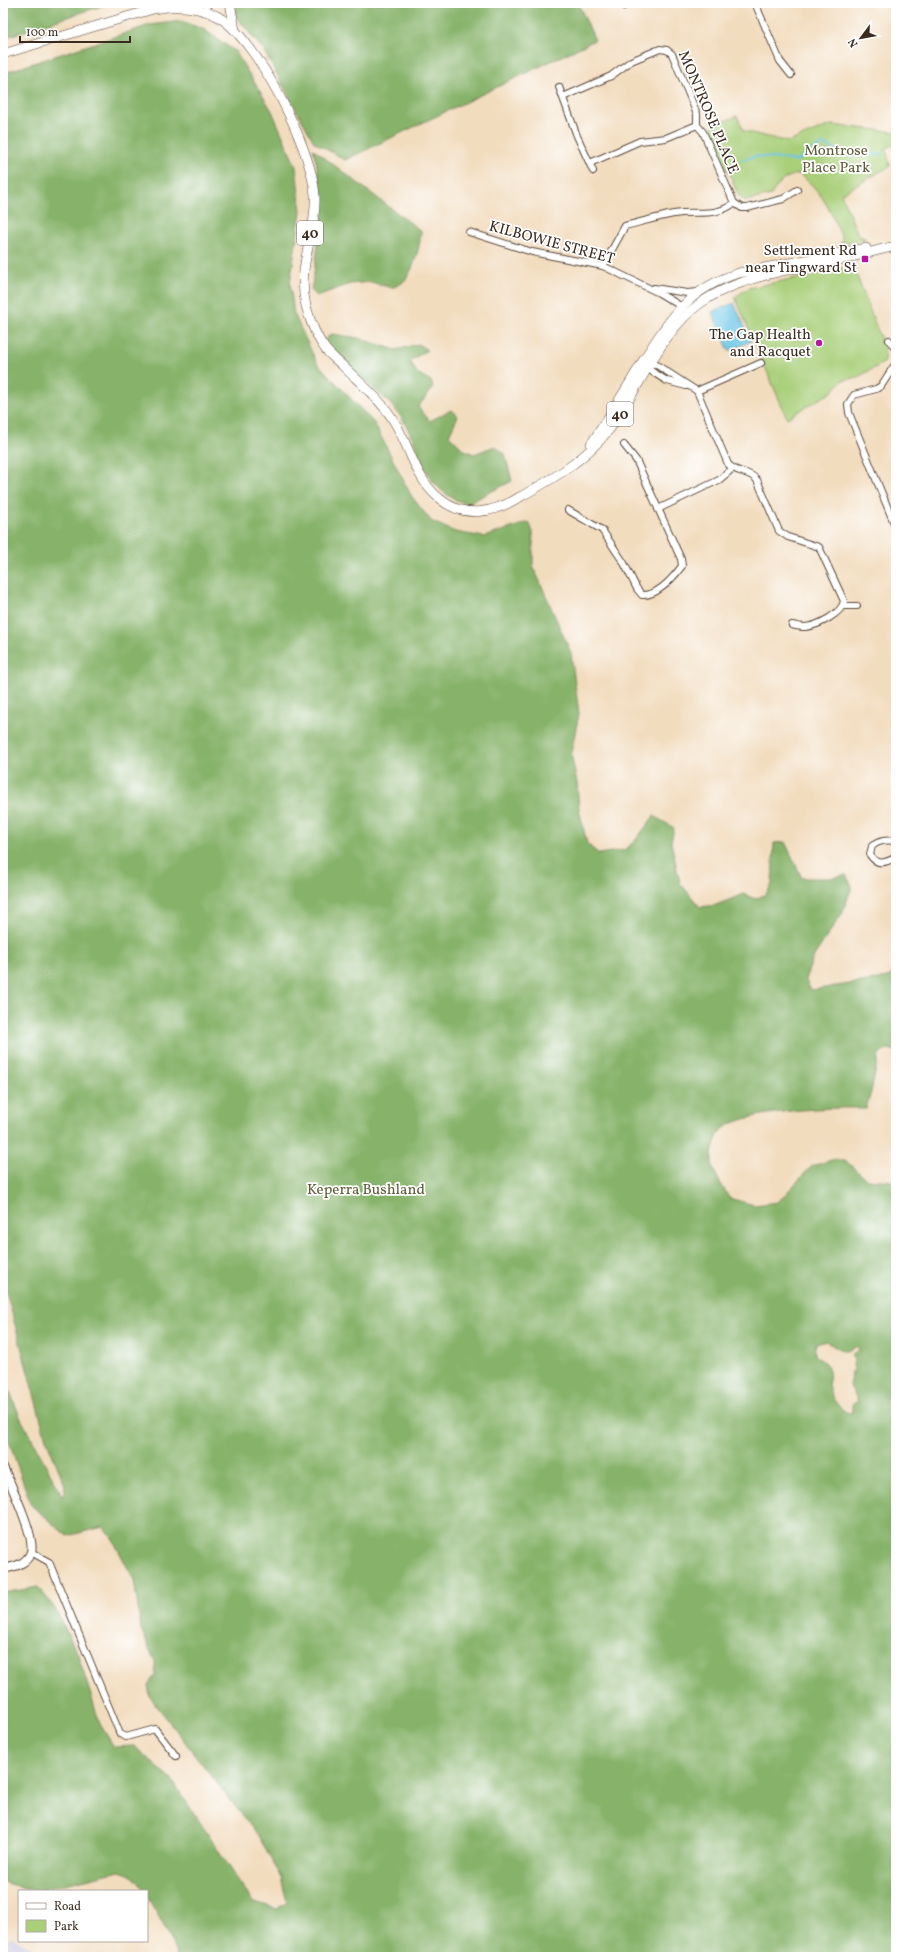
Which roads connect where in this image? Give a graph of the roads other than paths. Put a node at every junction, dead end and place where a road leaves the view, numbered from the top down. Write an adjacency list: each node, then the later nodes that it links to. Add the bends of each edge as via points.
1 (230, 3): 5 (main road)
2 (755, 3): 7 (street, via 780,61)
3 (178, 5): 4 (main road, 40); 6 (main road, 40, via 153,9)
4 (207, 7): 5 (main road, 40)
5 (235, 30): 27 (main road, 40, via 265,72 291,119 311,170 315,194 314,209 304,264 303,287 307,308 316,331 326,350 376,397 391,417 421,478 444,502 455,508 473,512 491,511 561,473 579,459)
6 (3, 54)
7 (791, 75)
8 (559, 87): 9 (street)
9 (563, 97): 10 (street, MONTROSE PLACE, via 612,76 638,58 660,49 667,50 672,54 697,114); 11 (street)
10 (697, 125): 11 (street, via 666,138 640,141); 14 (street, MONTROSE PLACE, via 703,132)
11 (590, 163): 12 (street)
12 (593, 171)
13 (797, 190): 14 (street, via 783,199 747,208)
14 (734, 203): 17 (street, via 726,210 718,212 676,214 625,226)
15 (469, 232): 17 (street, KILBOWIE STREET, via 532,252)
16 (894, 246): 19 (main road, 40, via 850,250 743,272 722,279); 21 (main road, 40, via 738,284 712,295)
17 (603, 266): 18 (street, KILBOWIE STREET)
18 (646, 287): 19 (street); 20 (street, KILBOWIE STREET)
19 (699, 292): 20 (main road, 40)
20 (682, 306): 21 (street, KILBOWIE STREET); 22 (main road, 40)
21 (690, 312): 22 (main road, 40)
22 (662, 338): 27 (main road, 40)
23 (889, 340): 24 (street)
24 (896, 350)
25 (761, 363): 28 (street)
26 (896, 363): 33 (street, via 881,386 854,395 848,404 849,414)
27 (648, 364): 28 (street)
28 (694, 389): 30 (street)
29 (624, 445): 31 (street, via 636,460)
30 (732, 469): 31 (street, via 719,480); 34 (street, via 753,475 757,480 782,534 819,547 844,601)
31 (658, 508): 32 (street, via 682,566 663,586 648,595 639,592 602,530)
32 (568, 510)
33 (896, 528)
34 (843, 606): 35 (street); 36 (street, via 835,615 806,627)
35 (857, 606)
36 (792, 625)
37 (896, 841): 38 (street, via 876,843 872,846 870,855 883,863)
38 (896, 857)
39 (3, 1467): 40 (street, via 30,1534)
40 (31, 1552): 41 (street, via 25,1562); 42 (street, via 49,1562 120,1734 126,1737 155,1729)
41 (3, 1569)
42 (176, 1756)

